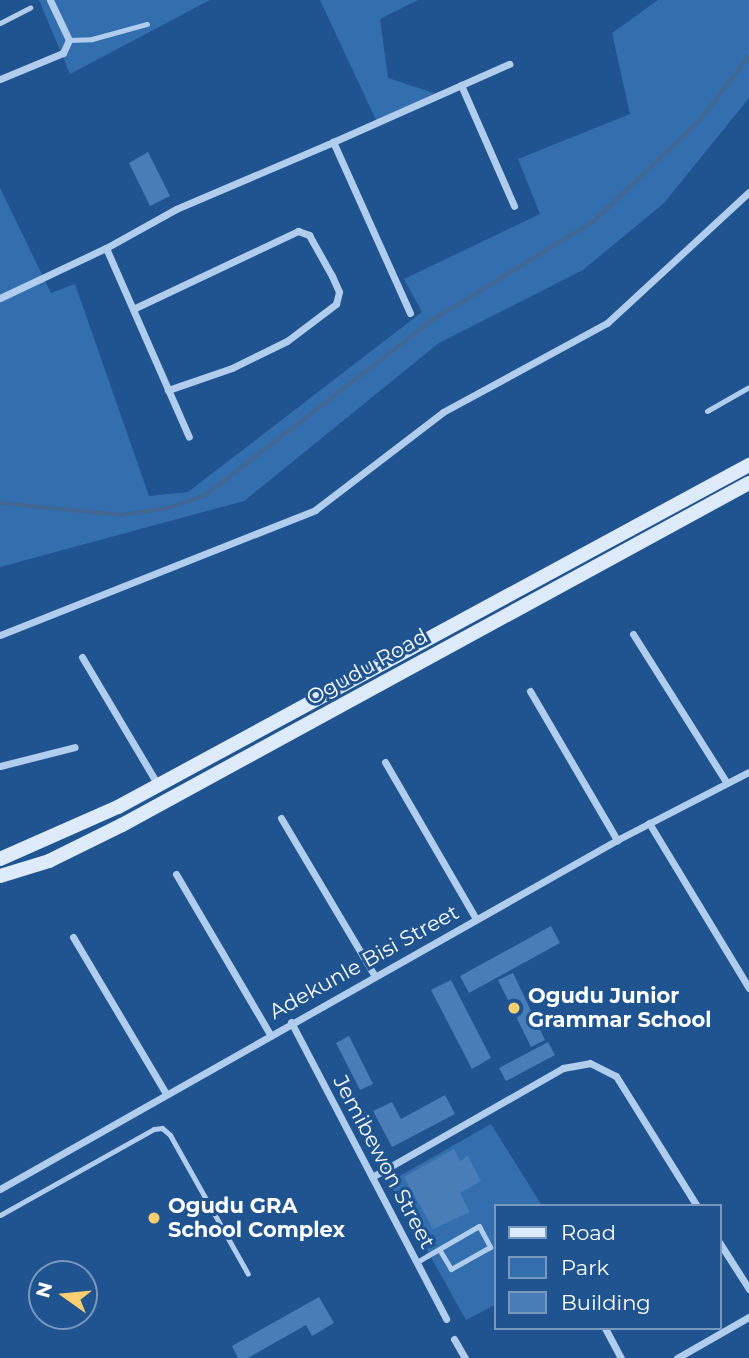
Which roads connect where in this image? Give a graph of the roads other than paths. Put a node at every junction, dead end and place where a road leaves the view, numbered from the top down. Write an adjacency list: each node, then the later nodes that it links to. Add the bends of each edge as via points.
1 (50, 0): 5 (street)
2 (30, 8): 3 (lane)
3 (0, 23)
4 (147, 24): 5 (lane, via 92,39)
5 (69, 40): 7 (street, via 60,57)
6 (509, 64): 8 (street)
7 (0, 79)
8 (461, 85): 9 (street); 11 (street)
9 (333, 142): 12 (street, via 176,209); 15 (street)
10 (749, 192): 23 (street, via 607,323 443,412 315,510)
11 (514, 206)
12 (106, 248): 13 (street); 14 (street)
13 (0, 298)
14 (133, 309): 17 (street); 17 (street, via 298,231 309,235 339,292 332,308 287,341 232,368)
15 (410, 313)
16 (749, 387): 18 (lane)
17 (168, 390): 19 (street)
18 (707, 411)
19 (189, 437)
20 (749, 465): 26 (main road, Ogudu Road)
21 (749, 483): 28 (main road, Ogudu Road)
22 (633, 634): 32 (street)
23 (0, 635)
24 (82, 657): 33 (street)
25 (530, 691): 36 (street)
26 (239, 742): 28 (main road); 33 (main road, Ogudu Road)
27 (75, 747): 30 (street)
28 (246, 757): 39 (main road, Ogudu Road, via 78,848)
29 (385, 762): 40 (street)
30 (0, 766)
31 (749, 772): 32 (street, Adekunle Bisi Street)
32 (727, 783): 35 (street, Adekunle Bisi Street)
33 (158, 785): 37 (main road, Ogudu Road, via 87,824)
34 (281, 818): 42 (street)
35 (649, 823): 36 (street, Adekunle Bisi Street); 43 (street)
36 (617, 840): 40 (street, Adekunle Bisi Street)
37 (0, 859)
38 (176, 874): 45 (street)
39 (0, 876)
40 (476, 919): 42 (street, Adekunle Bisi Street)
41 (73, 937): 46 (street)
42 (375, 976): 44 (street, Adekunle Bisi Street)
43 (749, 988)
44 (291, 1022): 45 (street, Adekunle Bisi Street); 47 (street, Jemibewon Street)
45 (270, 1034): 46 (street, Adekunle Bisi Street)
46 (165, 1092): 48 (street, Adekunle Bisi Street)
47 (372, 1177): 49 (street, via 563,1068 590,1063 616,1076); 53 (street, Jemibewon Street)
48 (0, 1189)
49 (696, 1204)
50 (0, 1215): 54 (lane, via 162,1128)
51 (721, 1245): 55 (street)
52 (439, 1249): 52 (lane, via 479,1226 490,1247 452,1269); 53 (lane)
53 (417, 1262): 57 (street, Jemibewon Street)
54 (248, 1274)
55 (749, 1289)
56 (749, 1317): 62 (street)
57 (446, 1319)
58 (606, 1330): 61 (street)
59 (454, 1339): 60 (street)
60 (465, 1358)
61 (621, 1358)
62 (677, 1358)

